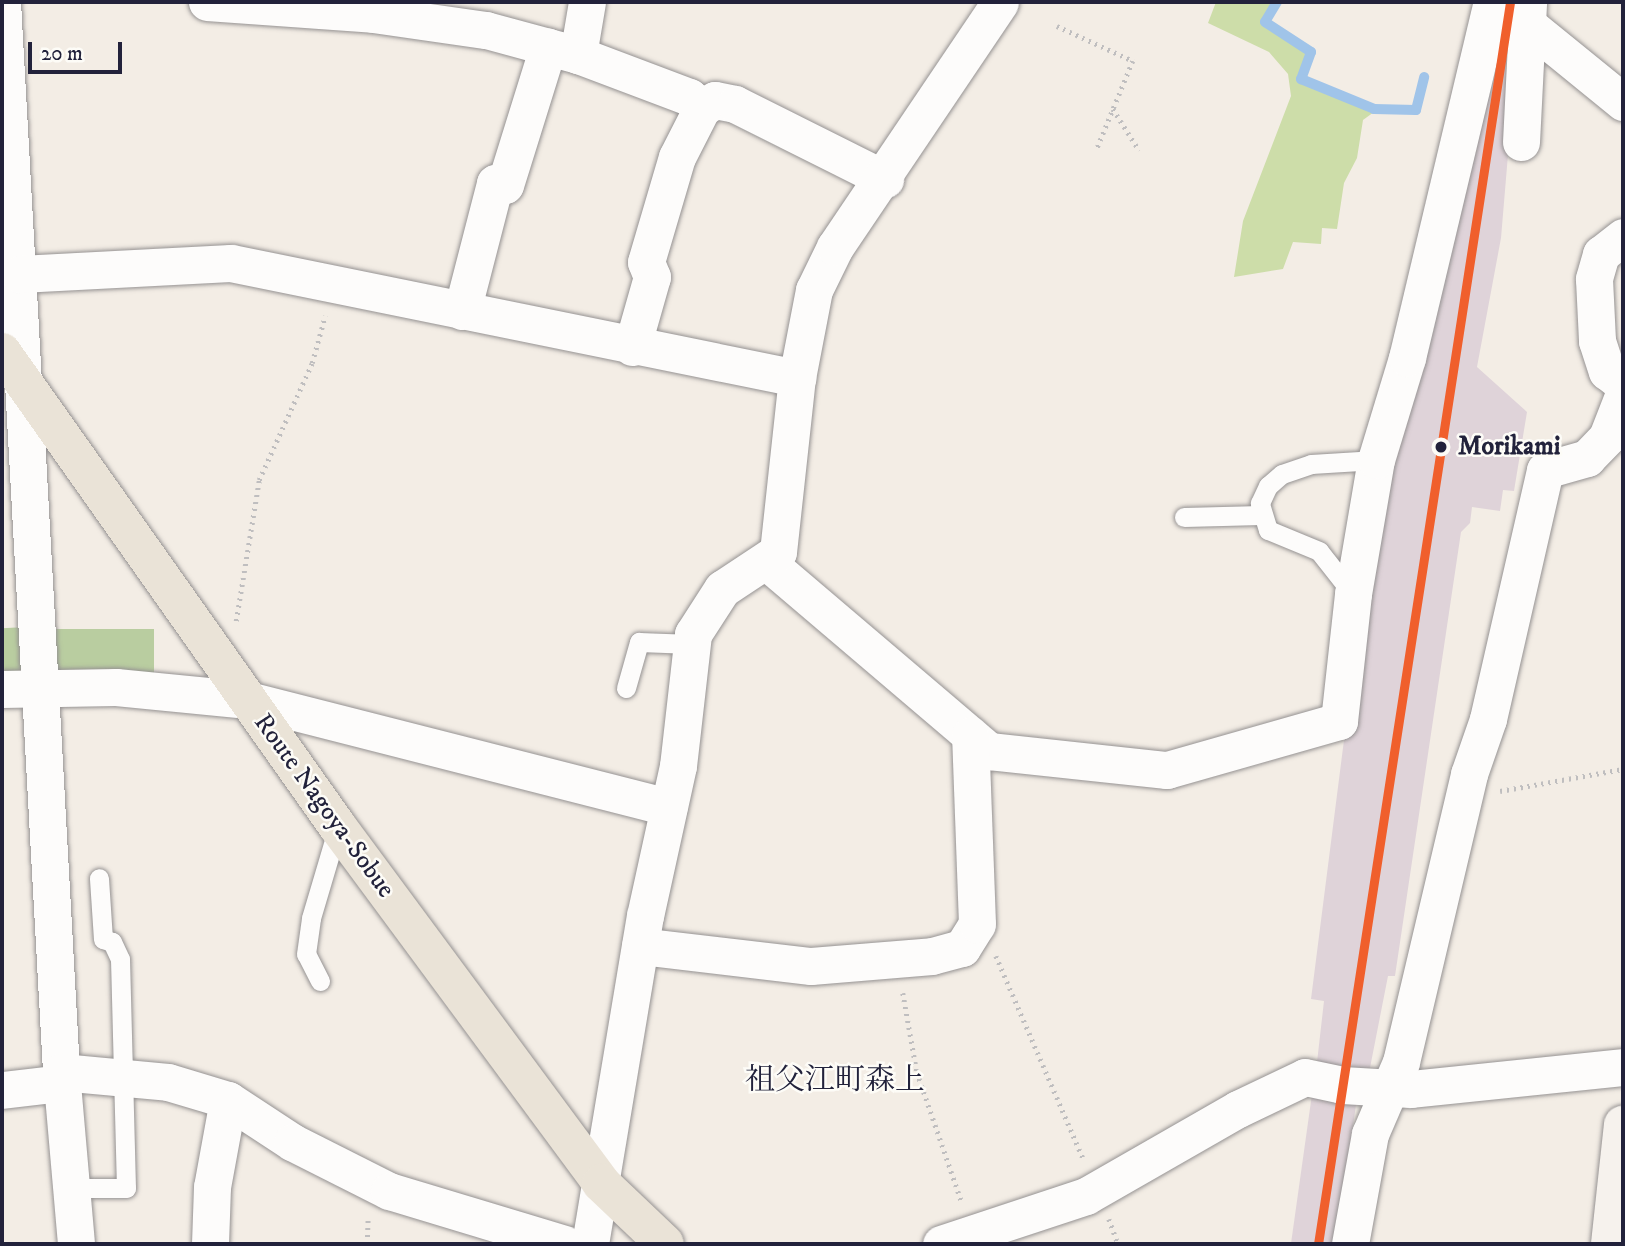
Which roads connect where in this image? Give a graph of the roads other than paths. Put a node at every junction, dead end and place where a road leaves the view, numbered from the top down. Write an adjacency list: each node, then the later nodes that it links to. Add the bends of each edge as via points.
1 (2, 2): 13 (street)
2 (207, 2): 7 (street, via 373,14 486,30)
3 (587, 2): 7 (street)
4 (1000, 2): 11 (street)
5 (1492, 2): 21 (street, via 1407,358)
6 (1518, 8): 8 (street); 10 (street)
7 (563, 51): 9 (street, via 688,97); 14 (street, via 505,186 495,183)
8 (1623, 102)
9 (702, 108): 11 (street, via 715,100 735,104); 15 (street, via 677,157 646,262 652,277)
10 (1521, 142)
11 (885, 179): 17 (street, via 835,247 814,290)
12 (1623, 237): 18 (street, via 1601,254 1594,279 1597,341 1607,371)
13 (19, 274): 14 (street, via 231,263); 19 (street)
14 (462, 312): 15 (street)
15 (632, 346): 17 (street)
16 (2, 352): 19 (main road, Route Nagoya-Sobue)
17 (797, 378): 24 (street, via 778,552)
18 (1623, 384)
19 (25, 385): 27 (street); 30 (main road, Route Nagoya-Sobue)
20 (1623, 396): 40 (street, via 1607,437 1587,458 1545,470 1401,1062)
21 (1376, 460): 22 (lane, via 1311,464 1283,474 1268,486 1260,503); 25 (street)
22 (1261, 515): 23 (lane); 25 (lane, via 1268,530 1319,551)
23 (1184, 517)
24 (767, 562): 26 (street, via 722,589 709,605); 31 (street)
25 (1353, 594): 31 (street, via 1339,721 1167,770 989,751)
26 (692, 644): 28 (lane, via 639,642); 32 (street)
27 (40, 688): 29 (street); 30 (street, via 116,687); 38 (street)
28 (626, 688)
29 (2, 689)
30 (248, 700): 32 (street); 33 (main road, Route Nagoya-Sobue)
31 (970, 736): 35 (street, via 977,918 962,948 932,956 811,966)
32 (669, 807): 35 (street)
33 (338, 827): 36 (lane, via 310,918 306,954); 44 (main road, Route Nagoya-Sobue)
34 (99, 878): 39 (lane, via 103,940 112,942 120,959)
35 (640, 946): 44 (street)
36 (320, 981)
37 (1623, 1068): 40 (street)
38 (62, 1077): 39 (street); 41 (street); 45 (street)
39 (126, 1078): 42 (street, via 168,1082); 45 (lane, via 126,1188)
40 (1387, 1088): 47 (street, via 1305,1077 1238,1109 1098,1189); 53 (street, via 1370,1134)
41 (2, 1090)
42 (228, 1100): 49 (street, via 212,1187); 50 (street, via 292,1142 389,1191)
43 (1622, 1146): 46 (main road)
44 (601, 1183): 51 (street); 52 (main road, Route Nagoya-Sobue)
45 (71, 1188): 48 (street)
46 (1619, 1204): 54 (main road)
47 (956, 1239)
48 (76, 1244)
49 (209, 1244)
50 (564, 1244)
51 (590, 1244)
52 (665, 1244)
53 (1350, 1244)
54 (1610, 1244)

